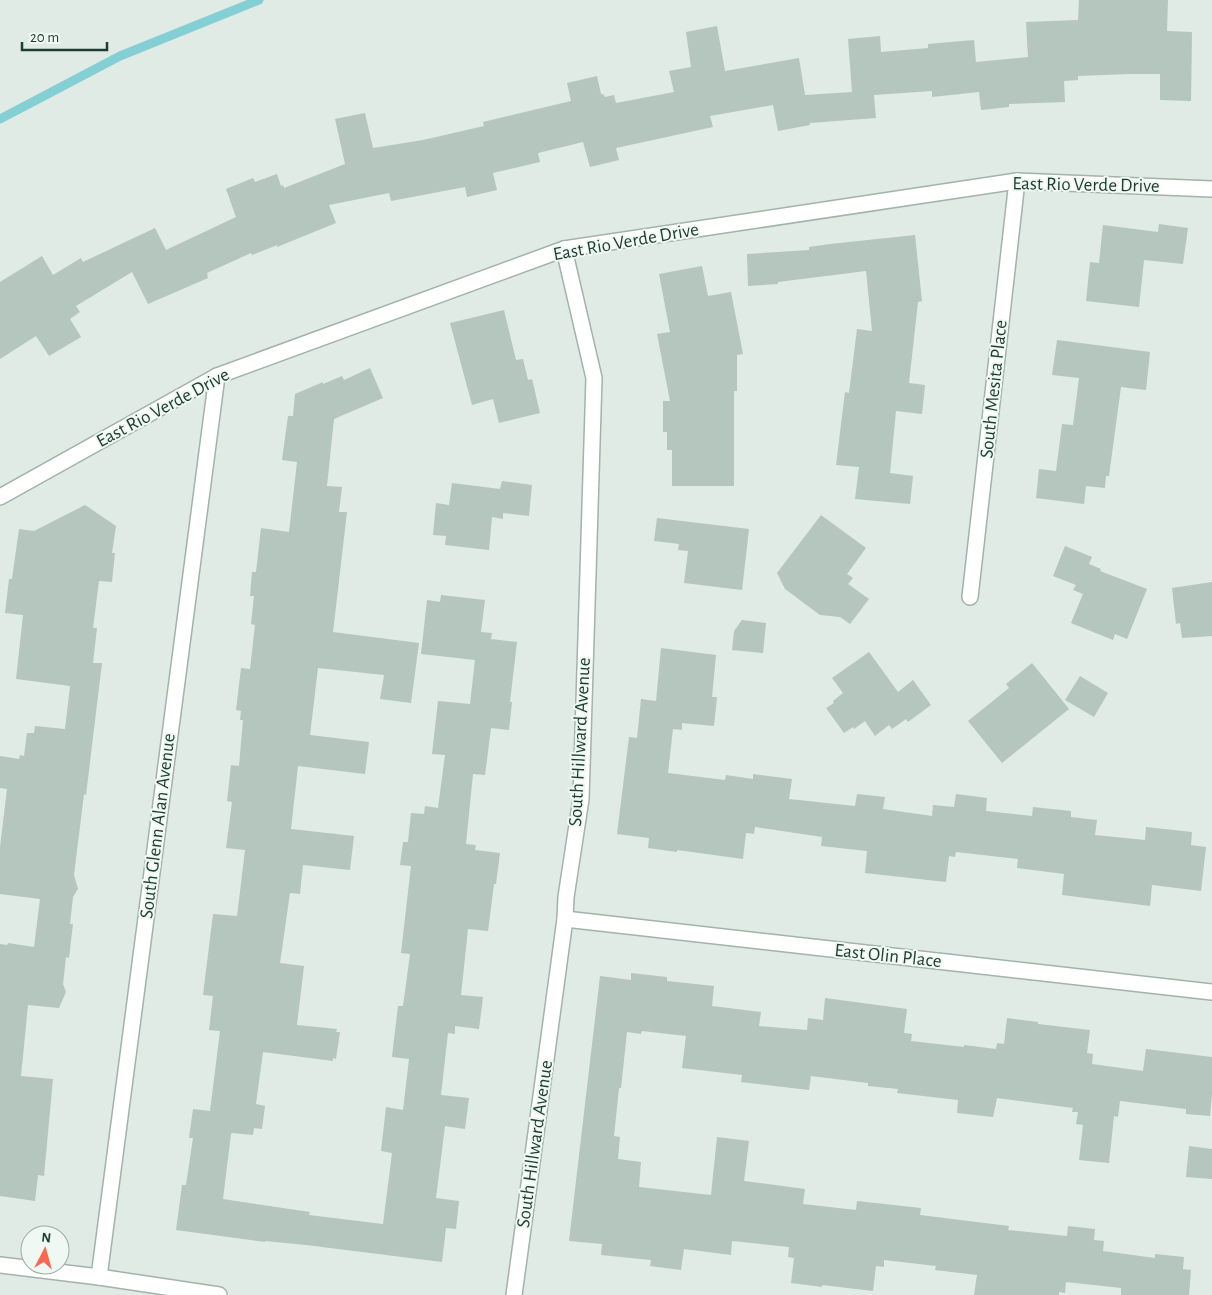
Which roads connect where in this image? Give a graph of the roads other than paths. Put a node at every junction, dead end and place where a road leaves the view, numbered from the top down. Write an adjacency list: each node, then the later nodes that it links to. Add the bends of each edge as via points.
1 (1017, 181): 2 (street, East Rio Verde Drive); 3 (street, East Rio Verde Drive); 6 (street, South Mesita Place)
2 (1212, 188)
3 (564, 249): 4 (street, East Rio Verde Drive); 7 (street, South Hillward Avenue, via 594,378 581,799)
4 (217, 376): 5 (street, East Rio Verde Drive); 10 (street, South Glenn Alan Avenue)
5 (0, 498)
6 (970, 597)
7 (565, 919): 8 (street, East Olin Place); 12 (street, South Hillward Avenue)
8 (1212, 992)
9 (0, 1265): 10 (street)
10 (100, 1277): 11 (street)
11 (219, 1295)
12 (514, 1295)

